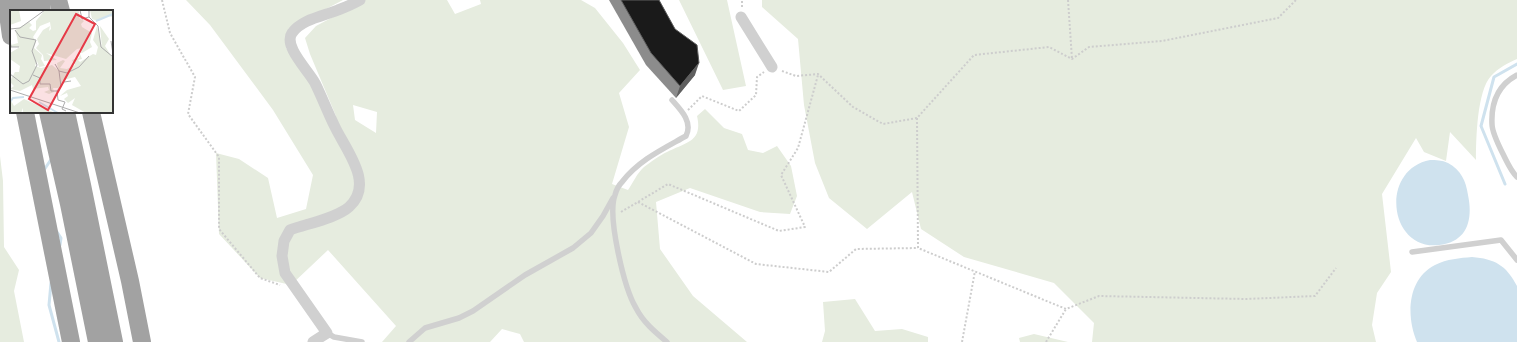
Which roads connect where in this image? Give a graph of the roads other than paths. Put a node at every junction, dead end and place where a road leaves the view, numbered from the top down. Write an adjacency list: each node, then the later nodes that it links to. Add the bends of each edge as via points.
1 (6, 0): 10 (highway)
2 (22, 0): 6 (highway)
3 (40, 0): 7 (highway)
4 (58, 0): 8 (highway)
5 (360, 0): 22 (street, via 304,23 292,33 290,40 291,48 314,82 342,141 352,156 359,180 355,201 348,208 290,230 284,241 282,256 285,273)
6 (25, 10)
7 (42, 10)
8 (61, 10)
9 (741, 17): 11 (street)
10 (10, 29)
11 (772, 66)
12 (1517, 75): 18 (lane, via 1508,80 1494,99 1492,126 1500,148)
13 (672, 100): 19 (lane, via 687,120 689,128 686,136 654,153 637,166 621,182)
14 (25, 113): 23 (highway)
15 (48, 113): 24 (highway)
16 (66, 113): 25 (highway)
17 (91, 113): 26 (highway)
18 (1517, 177)
19 (614, 196): 29 (lane, via 591,233 573,248 525,275 473,311 425,328); 30 (lane, via 613,216 618,255 625,281 636,308 648,325)
20 (1412, 252): 21 (lane, via 1501,240)
21 (1517, 260)
22 (327, 333): 27 (street); 28 (lane)
23 (71, 342)
24 (97, 342)
25 (114, 342)
26 (142, 342)
27 (313, 342)
28 (362, 342)
29 (409, 342)
30 (667, 342)

